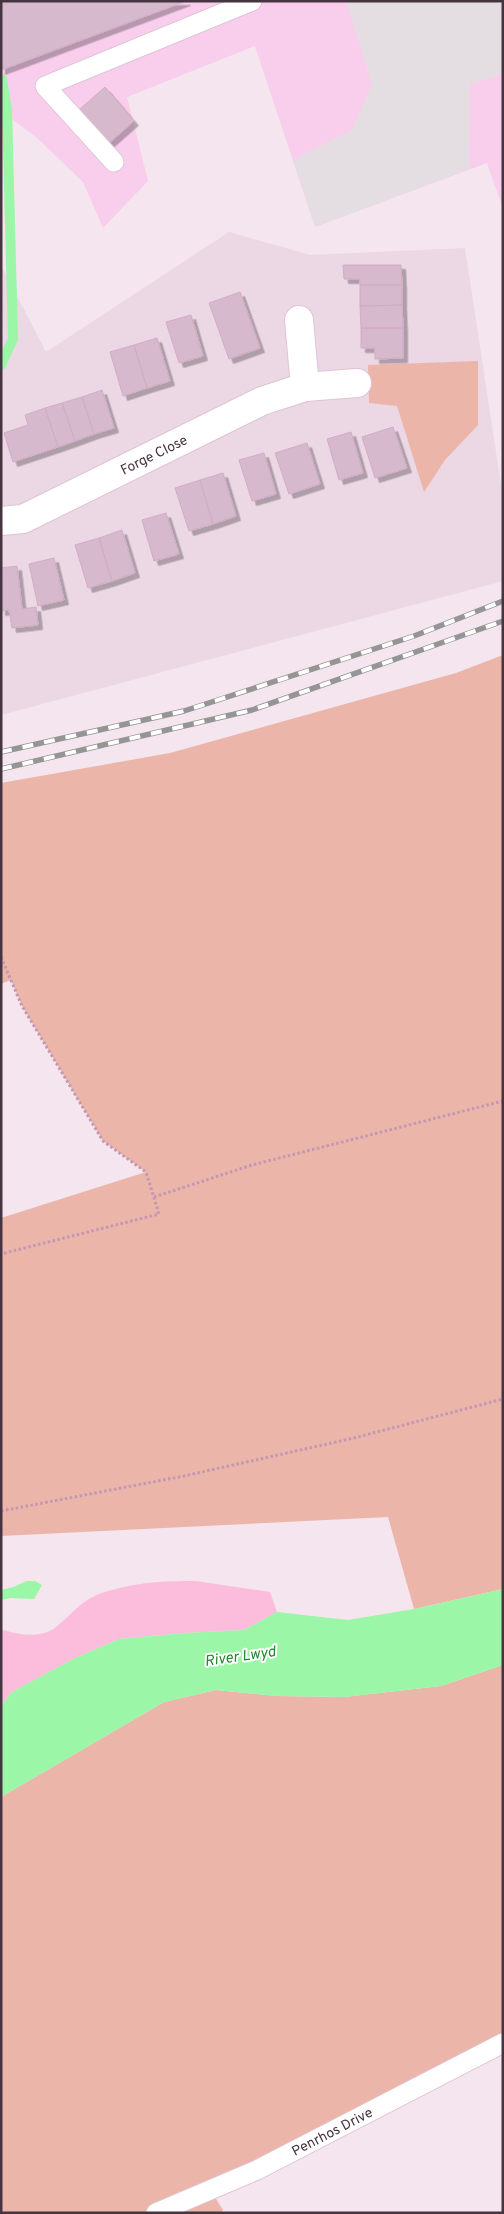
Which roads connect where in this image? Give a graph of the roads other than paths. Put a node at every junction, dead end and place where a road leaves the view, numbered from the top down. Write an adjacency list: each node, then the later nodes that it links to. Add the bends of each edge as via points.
1 (252, 1): 2 (lane, via 45,86)
2 (114, 162)
3 (299, 320): 5 (street)
4 (357, 383): 5 (street, Forge Close)
5 (305, 387): 6 (street, Forge Close, via 262,401 23,519)
6 (1, 520)
7 (503, 2043): 8 (lane, Penrhos Drive, via 257,2170)
8 (156, 2213)

